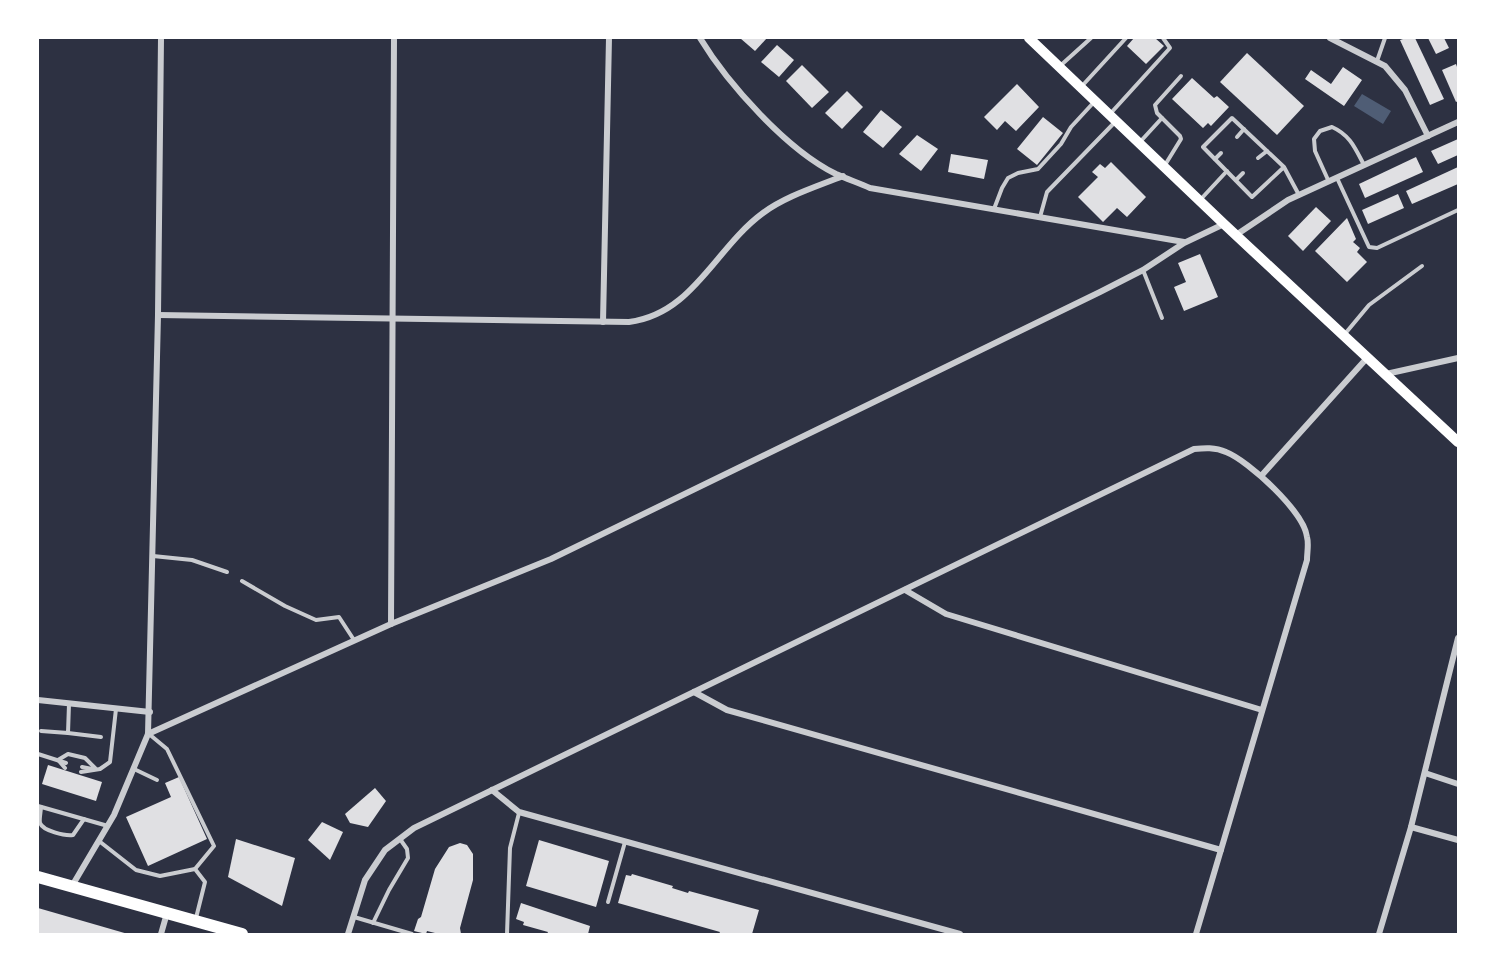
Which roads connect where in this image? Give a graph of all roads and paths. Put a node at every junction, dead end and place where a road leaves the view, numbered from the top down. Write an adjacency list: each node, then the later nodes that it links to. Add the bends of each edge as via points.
1 (161, 38): 46 (street)
2 (394, 38): 48 (street)
3 (609, 38): 49 (street)
4 (700, 38): 32 (street, via 751,104 792,145)
5 (1029, 38): 12 (main road)
6 (1091, 38): 12 (lane)
7 (1126, 38): 14 (lane)
8 (1163, 38): 16 (lane, via 1170,48)
9 (1330, 38): 11 (street)
10 (1386, 38): 11 (lane)
11 (1377, 62): 21 (street, via 1405,90)
12 (1059, 66): 14 (main road)
13 (1181, 76): 17 (lane, via 1155,105)
14 (1081, 87): 15 (main road)
15 (1096, 101): 16 (main road); 38 (lane, via 1038,169 1008,178)
16 (1113, 117): 22 (main road); 40 (lane, via 1047,192)
17 (1162, 118): 22 (lane); 27 (lane, via 1181,139)
18 (1458, 122): 21 (street)
19 (1244, 129): 20 (lane); 23 (lane); 26 (lane, via 1232,118 1203,147)
20 (1237, 136)
21 (1428, 136): 28 (street)
22 (1139, 142): 27 (main road)
23 (1267, 150): 25 (lane); 29 (lane)
24 (1221, 153): 26 (lane)
25 (1258, 158)
26 (1215, 159): 30 (lane)
27 (1164, 166): 37 (main road)
28 (1364, 166): 33 (street); 35 (lane, via 1343,132 1332,127 1320,131 1314,139 1315,151)
29 (1284, 167): 34 (lane, via 1252,197); 36 (lane)
30 (1227, 171): 34 (lane); 37 (lane)
31 (1243, 173): 34 (lane)
32 (843, 176): 38 (street, via 870,188); 49 (street, via 761,214 679,302 643,320)
33 (1337, 178): 35 (street); 39 (lane, via 1369,248 1377,248)
34 (1236, 180)
35 (1329, 182): 36 (street)
36 (1300, 195): 42 (street)
37 (1199, 200): 41 (main road)
38 (993, 209): 40 (street)
39 (1458, 210)
40 (1040, 217): 43 (street)
41 (1224, 224): 42 (main road); 43 (street)
42 (1236, 235): 50 (main road)
43 (1184, 243): 45 (street)
44 (1422, 266): 50 (lane, via 1370,305)
45 (1143, 270): 47 (lane); 60 (street, via 551,559)
46 (158, 315): 48 (street); 56 (street)
47 (1162, 318)
48 (393, 319): 49 (street); 60 (street)
49 (603, 322)
50 (1343, 336): 51 (main road)
51 (1367, 358): 53 (main road); 55 (street)
52 (1458, 358): 53 (street)
53 (1385, 374): 54 (main road)
54 (1458, 442)
55 (1262, 475): 59 (street, via 1226,452 1194,449); 67 (street, via 1302,521 1307,536 1307,560)
56 (153, 556): 57 (lane, via 192,560); 68 (street)
57 (227, 572)
58 (242, 581): 62 (lane, via 316,620 339,617)
59 (905, 590): 63 (street); 67 (street, via 946,615)
60 (391, 624): 62 (street)
61 (1458, 638): 79 (street)
62 (355, 641): 71 (street)
63 (694, 692): 82 (street); 92 (street, via 727,710)
64 (38, 700): 65 (street)
65 (69, 703): 66 (street); 70 (lane)
66 (116, 708): 68 (street); 76 (lane, via 110,762)
67 (1263, 710): 92 (street)
68 (150, 712): 71 (street)
69 (41, 731): 70 (lane)
70 (68, 733): 72 (lane)
71 (148, 734): 77 (street); 93 (lane, via 167,749 214,846)
72 (102, 737)
73 (38, 754): 74 (lane)
74 (58, 760): 75 (lane); 76 (lane, via 68,754 86,758)
75 (65, 765)
76 (96, 769): 78 (lane)
77 (134, 769): 80 (lane); 86 (street)
78 (81, 770)
79 (1425, 773): 81 (street); 87 (street)
80 (157, 780)
81 (1458, 784)
82 (492, 790): 84 (street); 88 (street)
83 (39, 806): 85 (lane); 85 (lane, via 44,828 68,836)
84 (519, 812): 91 (street); 105 (lane, via 510,848)
85 (84, 819): 86 (lane)
86 (108, 826): 90 (street)
87 (1411, 827): 89 (street); 108 (street)
88 (400, 838): 98 (street, via 385,850 365,880); 100 (lane, via 408,858)
89 (1458, 840)
90 (99, 841): 93 (lane, via 136,870 160,876); 95 (street)
91 (625, 841): 96 (lane); 106 (street)
92 (1221, 850): 107 (street)
93 (195, 869): 99 (lane, via 205,882)
94 (38, 877): 95 (highway)
95 (72, 887): 97 (highway)
96 (608, 903)
97 (167, 913): 99 (highway); 101 (street)
98 (354, 917): 100 (lane); 103 (street)
99 (195, 921): 102 (highway)
100 (373, 922): 104 (lane)
101 (161, 934)
102 (242, 934)
103 (348, 934)
104 (412, 934)
105 (507, 934)
106 (960, 934)
107 (1196, 934)
108 (1379, 934)

